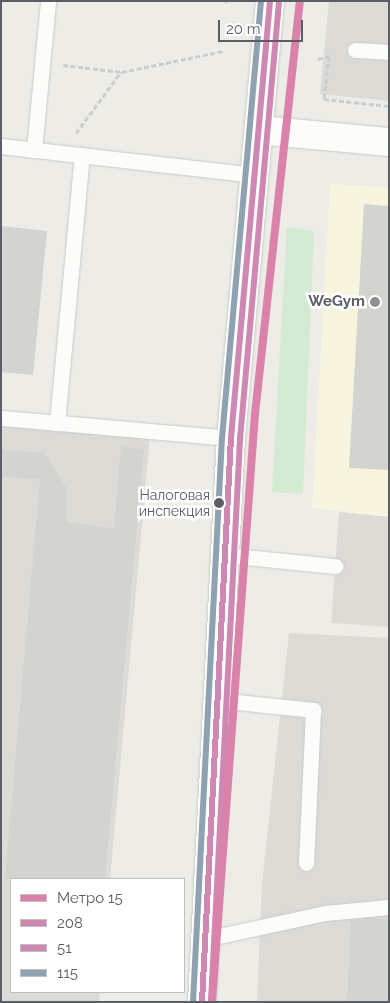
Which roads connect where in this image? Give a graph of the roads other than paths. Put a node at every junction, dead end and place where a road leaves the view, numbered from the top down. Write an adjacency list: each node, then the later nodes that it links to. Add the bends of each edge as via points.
1 (48, 1): 8 (lane)
2 (270, 1): 5 (street)
3 (355, 50): 4 (lane)
4 (389, 52)
5 (259, 130): 6 (street); 10 (street)
6 (389, 142)
7 (1, 146): 8 (lane)
8 (34, 150): 9 (lane)
9 (82, 155): 10 (lane); 12 (lane)
10 (255, 175): 13 (street)
11 (1, 418): 12 (lane)
12 (57, 423): 13 (lane)
13 (231, 438): 14 (street)
14 (226, 555): 15 (lane); 16 (street)
15 (335, 566)
16 (218, 700): 17 (lane, via 312,710); 19 (street)
17 (306, 863)
18 (389, 907): 19 (lane, via 325,913)
19 (206, 939): 20 (street)
20 (202, 1002)

